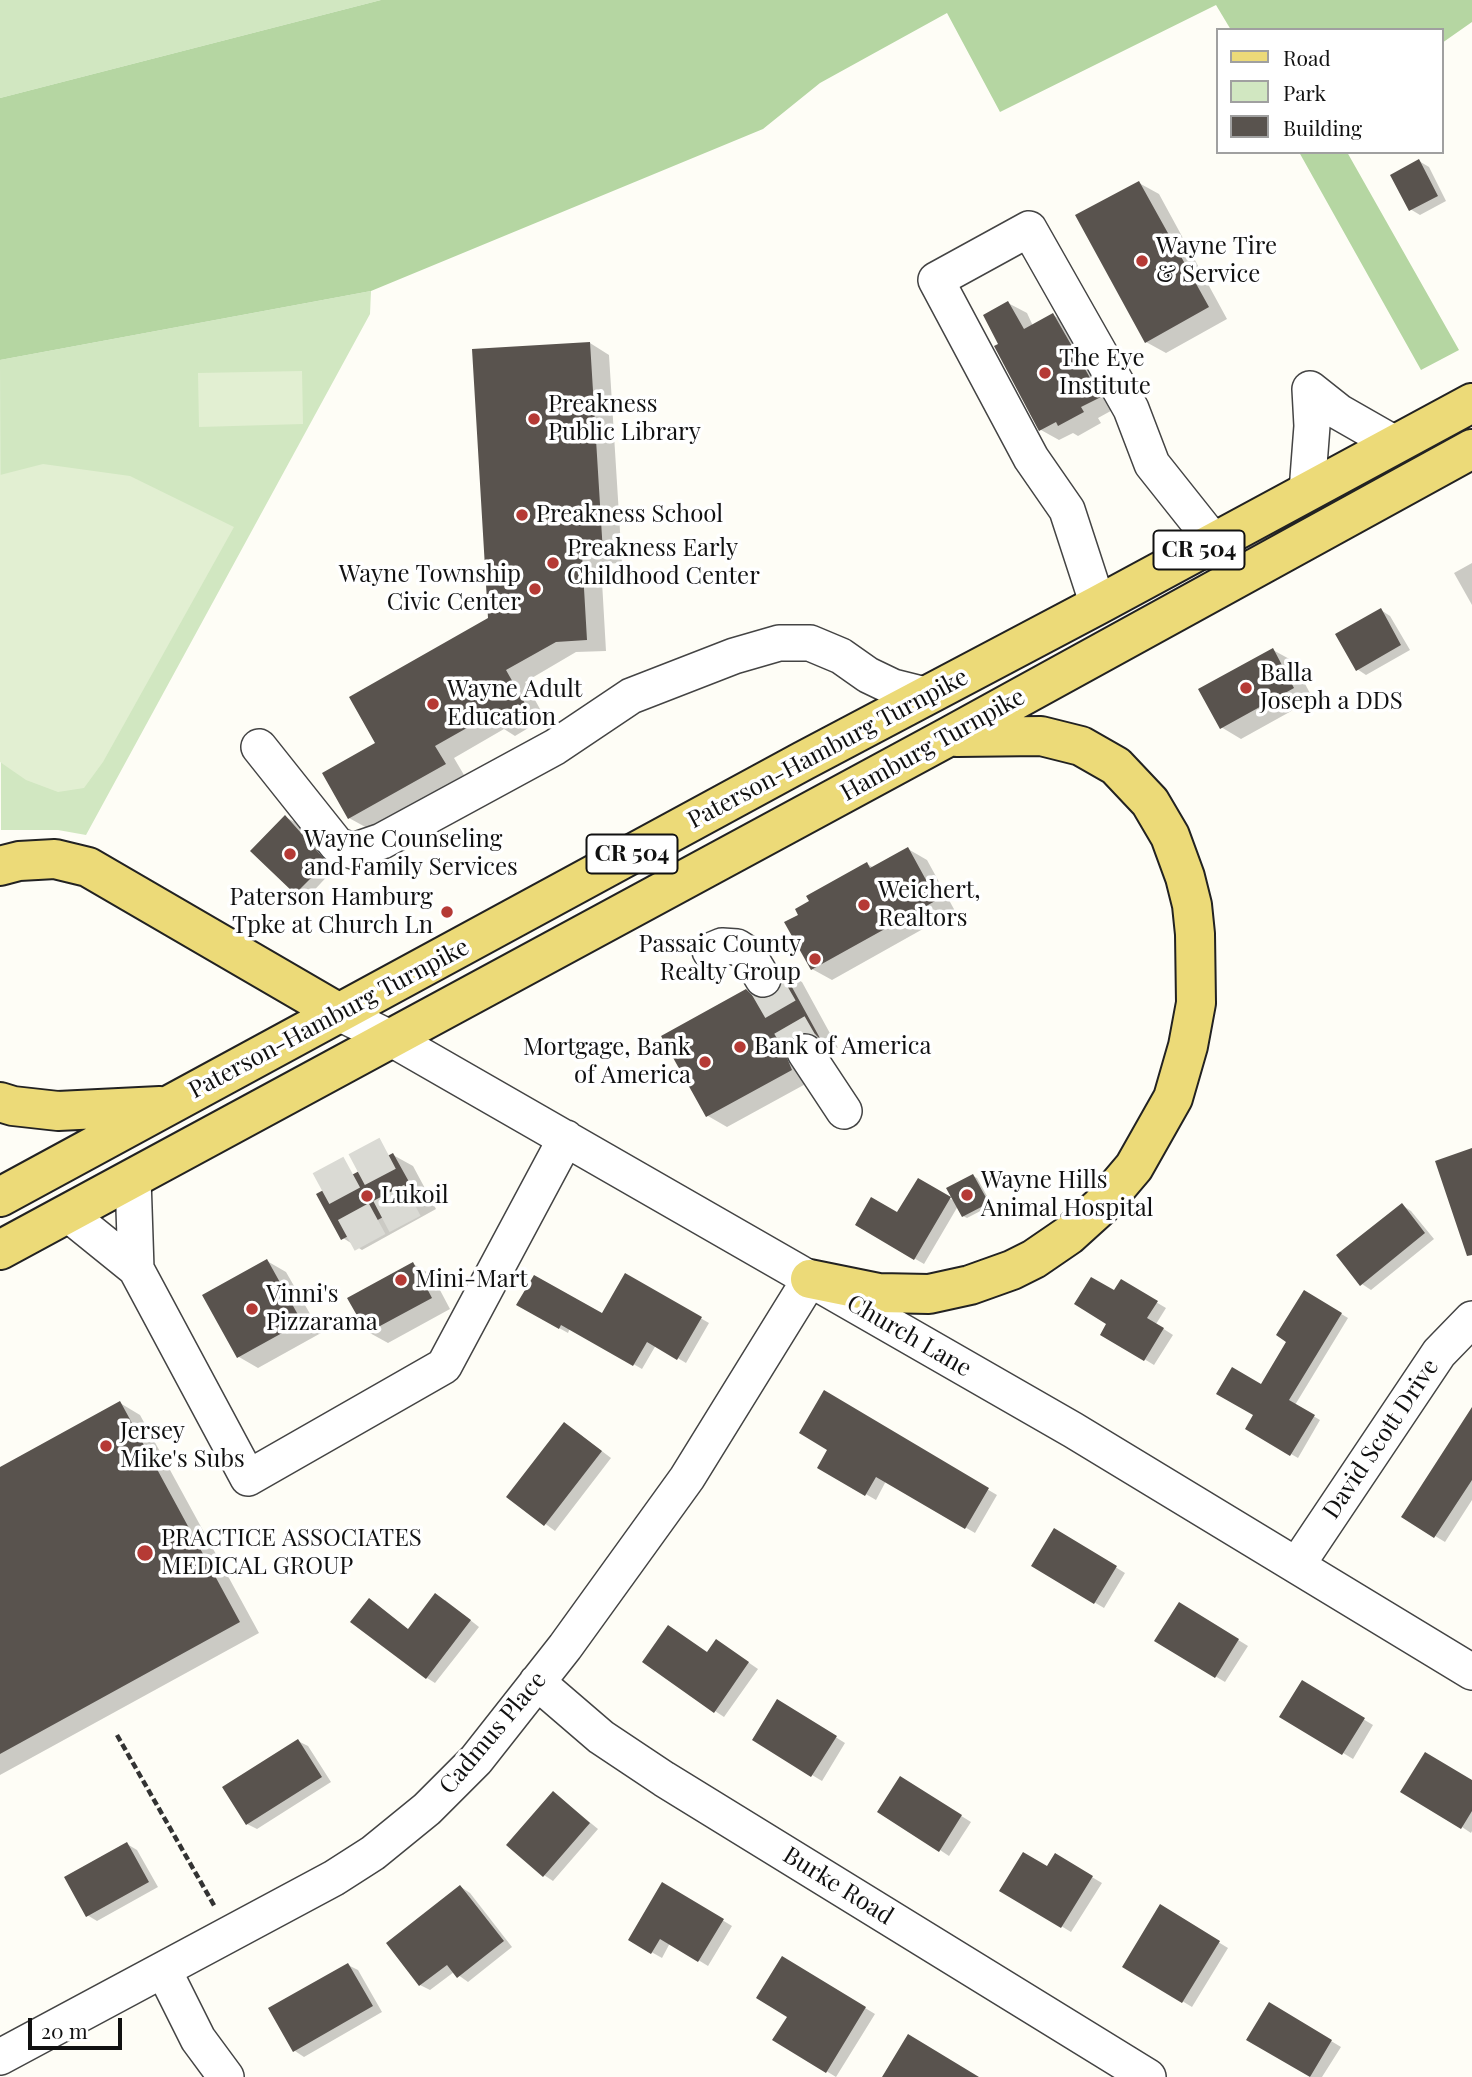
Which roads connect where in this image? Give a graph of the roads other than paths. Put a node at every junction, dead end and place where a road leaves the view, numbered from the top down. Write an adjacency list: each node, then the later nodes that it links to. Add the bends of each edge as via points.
1 (1472, 403): 2 (main road, Paterson-Hamburg Turnpike / CR 504)
2 (1395, 444): 4 (main road, Paterson-Hamburg Turnpike / CR 504); 4 (street, via 1339,412 1310,389)
3 (1472, 449): 8 (main road, Hamburg Turnpike / CR 504)
4 (1307, 491): 5 (main road, Paterson-Hamburg Turnpike / CR 504)
5 (1214, 542): 6 (main road, Paterson-Hamburg Turnpike / CR 504); 6 (street, via 1152,464 1131,410 1030,229 936,279 1031,458 1067,510)
6 (1098, 605): 7 (main road, Paterson-Hamburg Turnpike / CR 504)
7 (925, 695): 9 (street, via 868,676 841,656 810,643 779,642 631,696 555,747 382,841 353,851 337,845); 13 (main road, Paterson-Hamburg Turnpike / CR 504)
8 (948, 737): 14 (main road, Hamburg Turnpike / CR 504); 25 (main road, via 1041,736 1081,746 1116,766 1150,802 1170,836 1192,905 1196,1003 1188,1046 1173,1098 1134,1167 1101,1206 1034,1259 970,1285 929,1294 879,1293)
9 (258, 747)
10 (0, 866): 13 (main road, via 55,859 88,867)
11 (710, 951): 12 (street, via 737,947 748,954)
12 (764, 979)
13 (339, 1013): 14 (street, Church Lane); 17 (main road, Paterson-Hamburg Turnpike / CR 504)
14 (392, 1039): 19 (street, Church Lane); 20 (main road, Paterson-Hamburg Turnpike / CR 504)
15 (805, 1052): 18 (street)
16 (0, 1102): 17 (main road, via 58,1111)
17 (169, 1106): 21 (main road, Paterson-Hamburg Turnpike / CR 504)
18 (844, 1111)
19 (566, 1138): 24 (street, via 444,1366 248,1478); 25 (street, Church Lane)
20 (133, 1178): 22 (main road, Paterson-Hamburg Turnpike / CR 504); 24 (street)
21 (0, 1197)
22 (68, 1214): 23 (main road, Paterson-Hamburg Turnpike / CR 504); 24 (street)
23 (0, 1250)
24 (136, 1269)
25 (810, 1279): 27 (street, Church Lane); 29 (street, Cadmus Place, via 687,1478)
26 (1472, 1319): 27 (street, David Scott Drive, via 1439,1353)
27 (1297, 1565): 28 (street, Church Lane)
28 (1472, 1672)
29 (537, 1682): 30 (street, Cadmus Place, via 476,1759 427,1809 373,1853); 33 (street, Burke Road, via 601,1737 664,1779)
30 (164, 1971): 31 (street, Cadmus Place); 32 (street, via 198,2039)
31 (0, 2057)
32 (226, 2077)
33 (1148, 2077)

